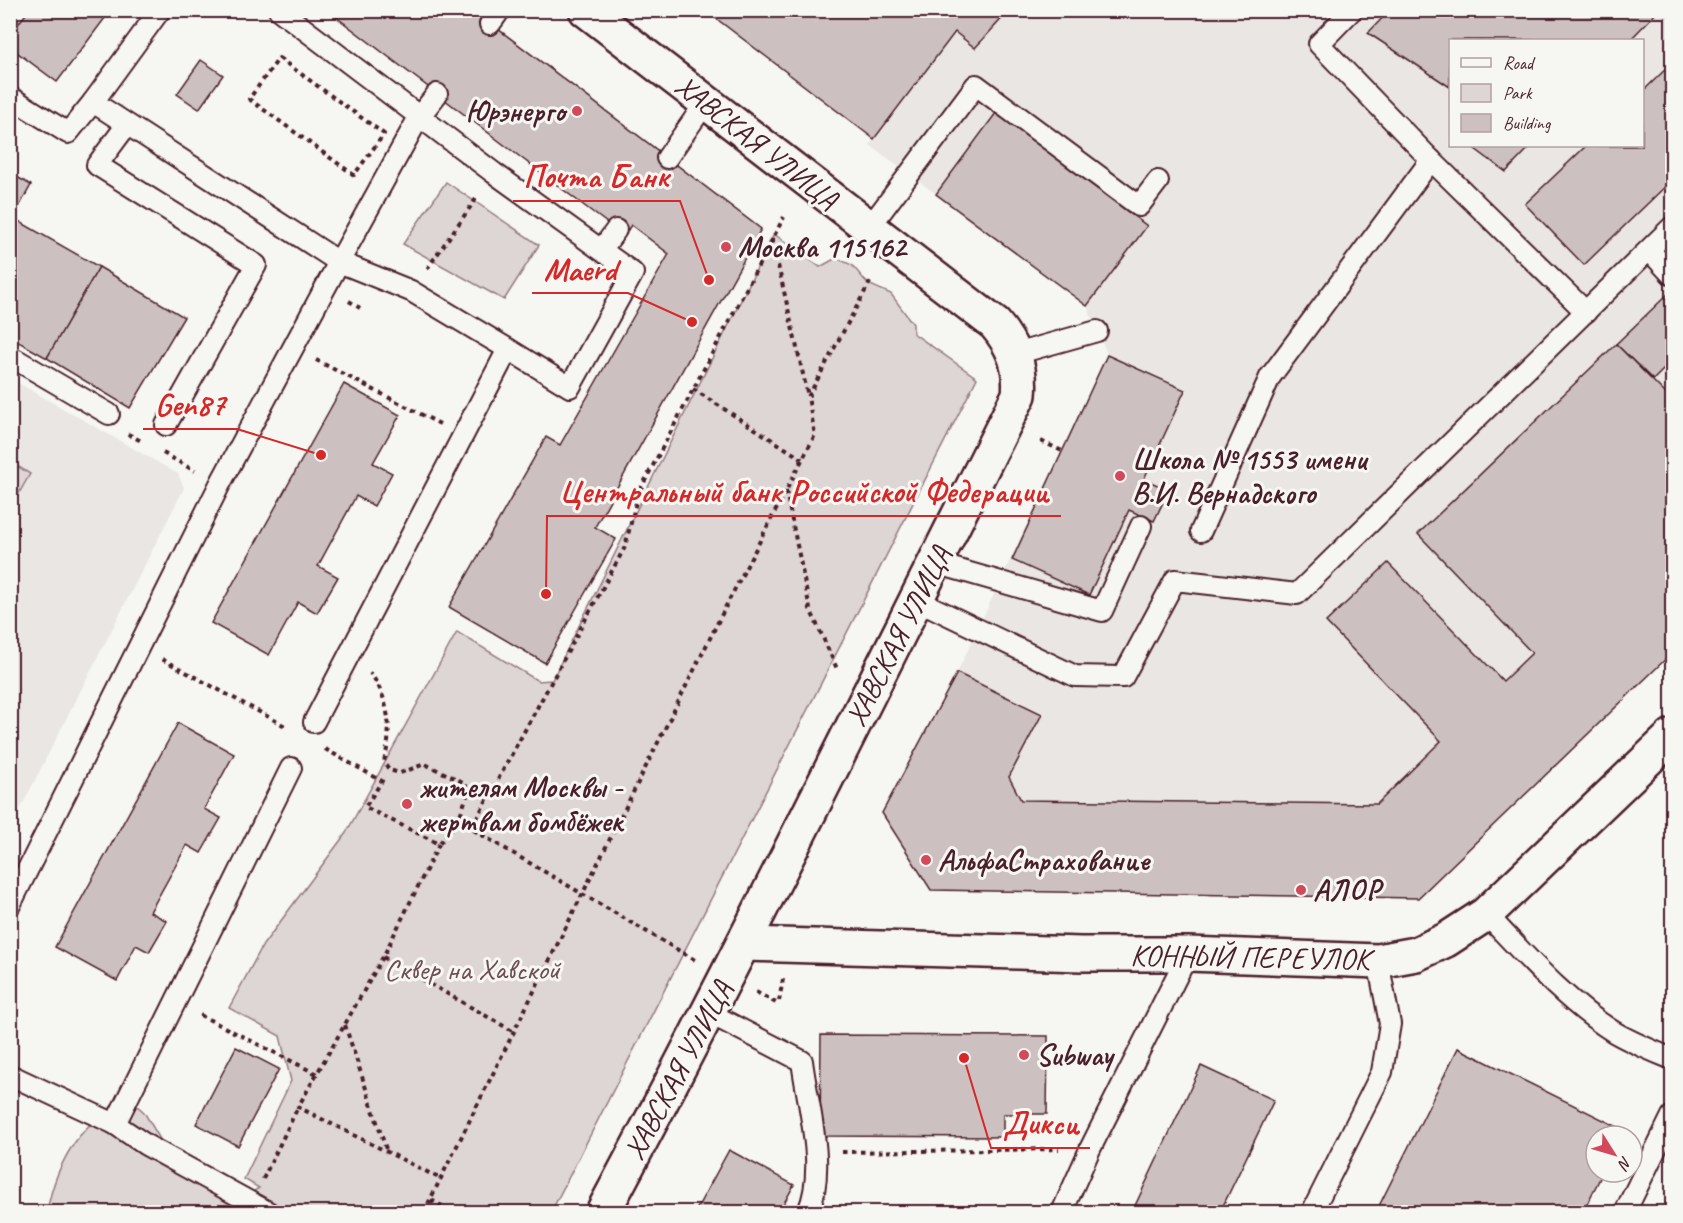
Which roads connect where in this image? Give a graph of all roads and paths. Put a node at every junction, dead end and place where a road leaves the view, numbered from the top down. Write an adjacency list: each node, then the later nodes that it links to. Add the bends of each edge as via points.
1 (160, 10): 7 (lane)
2 (279, 10): 10 (lane)
3 (1352, 10): 13 (lane, via 1319,44)
4 (602, 15): 8 (street, ХАВСКАЯ УЛИЦА)
5 (437, 94): 10 (lane)
6 (10, 97): 7 (lane, via 68,133)
7 (93, 102): 11 (lane)
8 (706, 102): 12 (lane); 19 (street, ХАВСКАЯ УЛИЦА)
9 (358, 115): 14 (path, via 279,58 249,99)
10 (419, 117): 22 (lane); 24 (lane)
11 (126, 126): 24 (lane); 37 (lane, via 97,165 256,265)
12 (667, 158)
13 (1431, 160): 28 (lane); 44 (lane, via 1270,377)
14 (354, 175)
15 (1158, 181): 19 (lane, via 1139,206 976,85)
16 (477, 198): 25 (path)
17 (784, 217): 21 (path)
18 (1672, 227): 23 (lane)
19 (869, 228): 32 (street, ХАВСКАЯ УЛИЦА, via 995,324)
20 (616, 230): 22 (lane)
21 (772, 239): 34 (path); 35 (path)
22 (602, 249): 31 (lane, via 633,273 570,387)
23 (1649, 250): 26 (lane); 28 (lane)
24 (339, 262): 30 (lane); 31 (lane, via 411,291)
25 (430, 264)
26 (1672, 275)
27 (870, 282): 35 (path)
28 (1586, 312): 46 (lane, via 1297,594 1174,580 1123,677 1075,676)
29 (1097, 331): 32 (lane)
30 (292, 347): 38 (path); 47 (lane)
31 (508, 349): 38 (lane)
32 (1015, 354): 45 (street, ХАВСКАЯ УЛИЦА, via 1021,378 1019,395)
33 (10, 356): 36 (lane)
34 (693, 389): 41 (path); 56 (path, via 638,494 625,547)
35 (808, 396): 41 (path, via 815,435)
36 (109, 414)
37 (166, 425)
38 (462, 435): 48 (lane)
39 (1041, 441): 40 (path)
40 (1062, 451)
41 (802, 459): 42 (path)
42 (785, 490): 49 (path, via 810,609); 58 (path)
43 (1141, 526): 45 (lane, via 1102,611)
44 (1201, 531)
45 (935, 563): 46 (street, ХАВСКАЯ УЛИЦА)
46 (917, 600): 61 (street, ХАВСКАЯ УЛИЦА)
47 (140, 647): 51 (path); 59 (lane)
48 (347, 658): 50 (lane); 55 (path, via 371,674 387,706 388,748 384,761 389,770 400,773 425,764 465,783 468,793)
49 (838, 671)
50 (314, 722)
51 (296, 732)
52 (1672, 736): 60 (street, КОННЫЙ ПЕРЕУЛОК)
53 (315, 743): 57 (path, via 382,781 365,807)
54 (291, 768): 68 (lane)
55 (458, 821): 56 (path); 57 (path)
56 (472, 827): 58 (path)
57 (439, 844): 63 (path)
58 (582, 895): 64 (path); 71 (path)
59 (10, 905)
60 (1486, 914): 65 (street, КОННЫЙ ПЕРЕУЛОК, via 1416,954); 72 (lane, via 1599,1022)
61 (744, 944): 62 (street, КОННЫЙ ПЕРЕУЛОК); 69 (street, ХАВСКАЯ УЛИЦА)
62 (1188, 954): 65 (street, КОННЫЙ ПЕРЕУЛОК); 79 (lane)
63 (383, 957): 70 (path); 71 (path)
64 (691, 958)
65 (1378, 962): 90 (lane, via 1390,1024 1382,1072)
66 (784, 972): 67 (path, via 778,1002)
67 (752, 990)
68 (175, 1002): 73 (path); 77 (lane)
69 (710, 1013): 80 (lane, via 802,1061); 87 (street, ХАВСКАЯ УЛИЦА)
70 (345, 1024): 73 (path); 78 (path)
71 (516, 1033): 81 (path)
72 (1672, 1059)
73 (317, 1074): 75 (path)
74 (10, 1075): 77 (lane)
75 (298, 1107): 78 (path); 83 (path)
76 (1672, 1116): 91 (lane)
77 (115, 1124): 83 (lane)
78 (386, 1149): 81 (path)
79 (1090, 1149): 80 (path); 89 (lane)
80 (815, 1152): 88 (lane, via 816,1194)
81 (441, 1179): 82 (path)
82 (430, 1200): 84 (path); 85 (path); 86 (path)
83 (259, 1208)
84 (424, 1212)
85 (436, 1212)
86 (454, 1212)
87 (603, 1212)
88 (808, 1212)
89 (1062, 1212)
90 (1312, 1212)
91 (1625, 1212)

